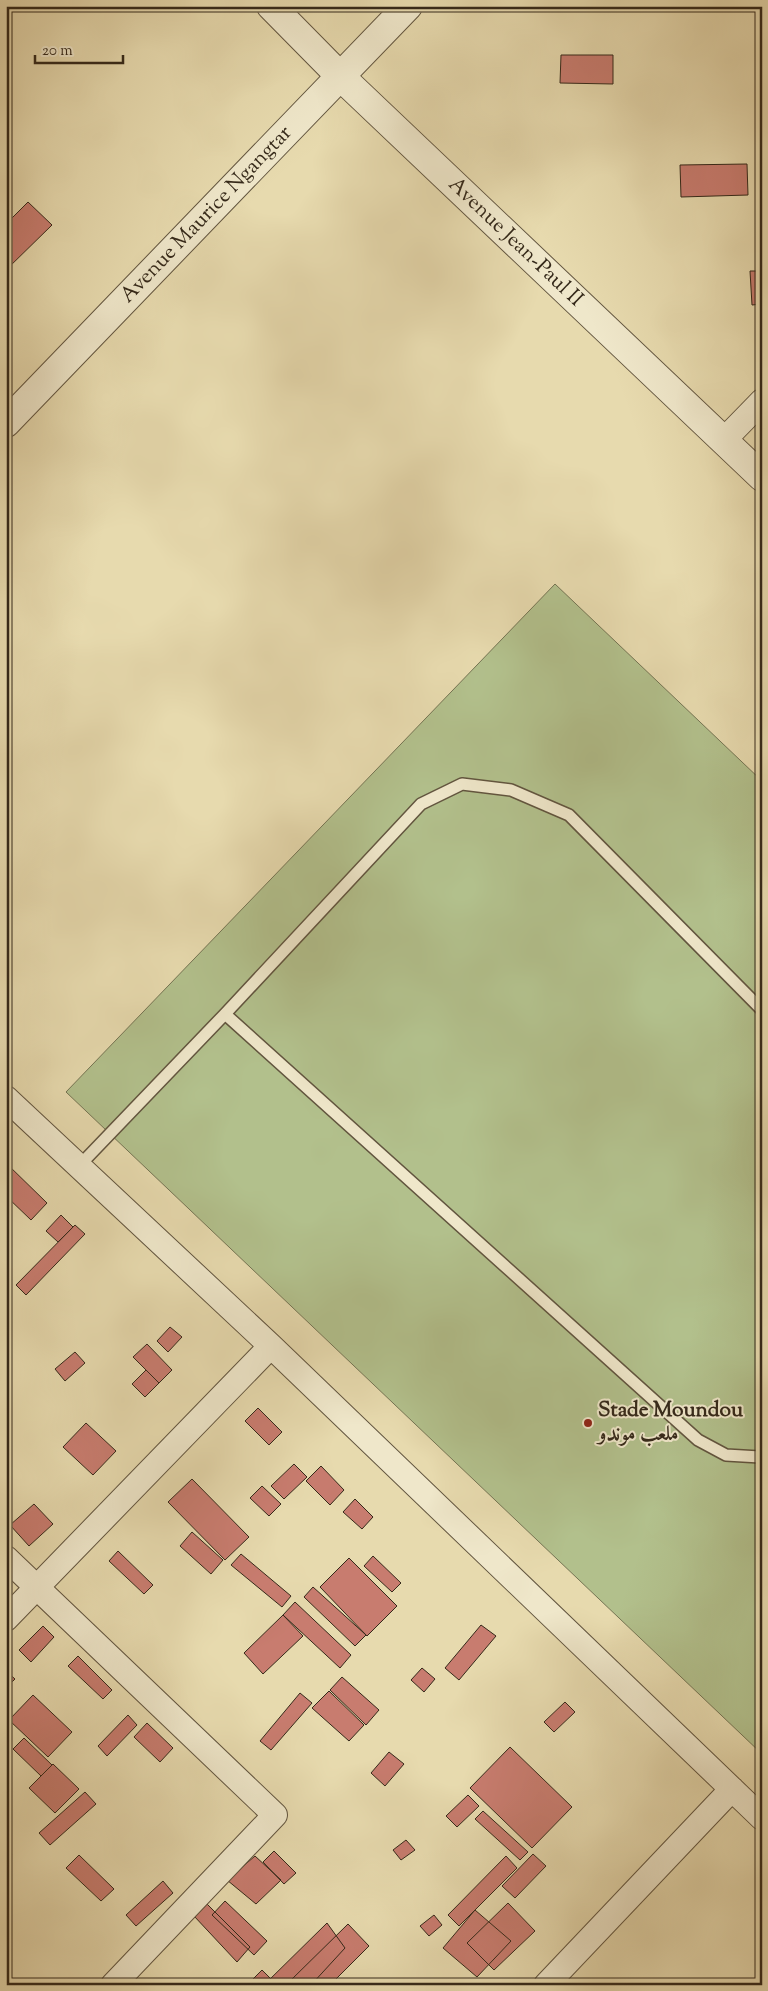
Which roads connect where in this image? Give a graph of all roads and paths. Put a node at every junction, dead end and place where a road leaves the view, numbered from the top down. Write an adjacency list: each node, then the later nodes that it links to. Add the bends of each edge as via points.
1 (271, 6): 3 (street, Avenue Jean-Paul II)
2 (408, 6): 3 (street, Avenue Maurice Ngangtar)
3 (341, 77): 5 (street, Avenue Maurice Ngangtar); 6 (street, Avenue Jean-Paul II)
4 (762, 401): 6 (street)
5 (6, 423)
6 (723, 441): 7 (street, Avenue Jean-Paul II)
7 (762, 477)
8 (762, 1010): 9 (lane, via 569,815 511,790 462,784 421,804)
9 (225, 1014): 11 (lane); 13 (lane, via 698,1440 726,1455)
10 (6, 1098): 11 (street)
11 (79, 1166): 12 (street)
12 (271, 1346): 15 (street); 17 (street)
13 (762, 1455)
14 (6, 1558): 15 (street)
15 (37, 1588): 16 (street); 19 (street, via 275,1815)
16 (6, 1619)
17 (732, 1789): 18 (street); 20 (street)
18 (762, 1818)
19 (113, 1985)
20 (546, 1985)

